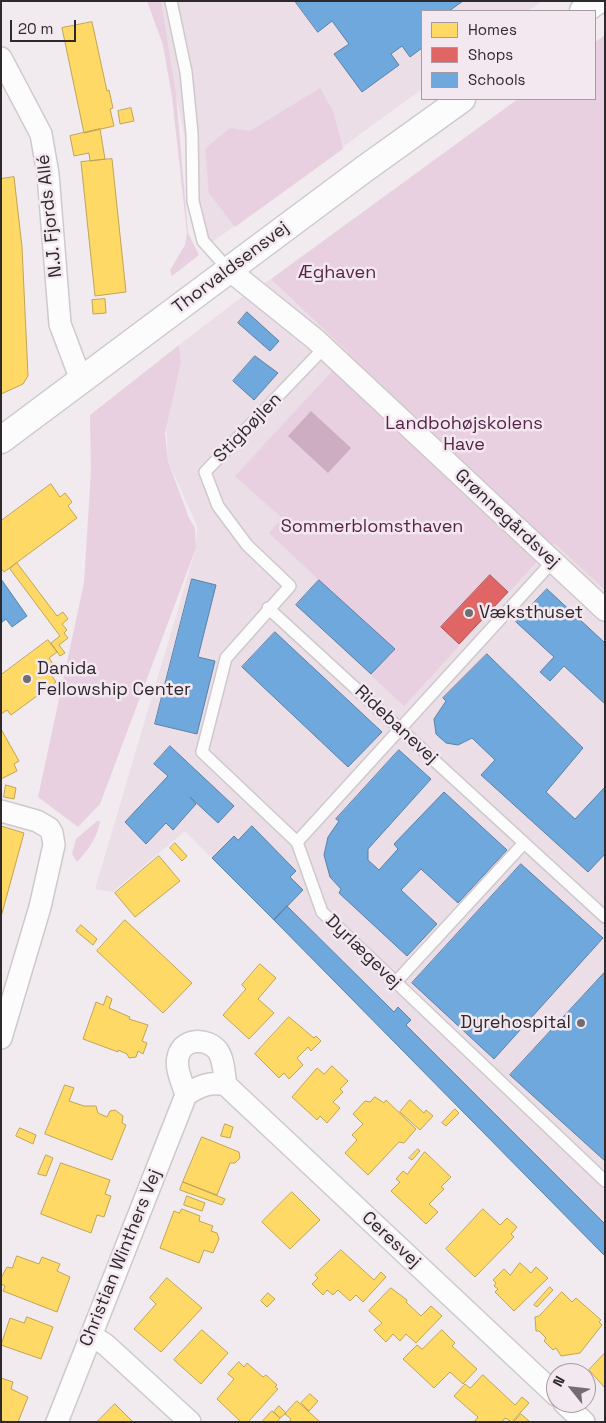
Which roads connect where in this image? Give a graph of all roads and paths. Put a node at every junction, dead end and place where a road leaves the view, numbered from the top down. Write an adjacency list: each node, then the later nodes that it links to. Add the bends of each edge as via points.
1 (171, 1): 6 (lane, via 186,72 192,133 193,201 203,241)
2 (597, 1): 3 (street)
3 (584, 10)
4 (1, 58): 8 (street, N.J. Fjords Allé, via 41,134 48,174 60,324)
5 (461, 100): 6 (street, Thorvaldsensvej)
6 (229, 270): 7 (street, Grønnegårdsvej); 8 (street, Thorvaldsensvej)
7 (324, 348): 10 (street, Grønnegårdsvej); 11 (lane, Stigbøjlen, via 205,472 218,506 247,545 290,586)
8 (81, 380): 9 (street, Thorvaldsensvej)
9 (1, 440)
10 (552, 561): 12 (street, Grønnegårdsvej); 13 (lane)
11 (268, 608): 13 (lane, Ridebanevej); 15 (lane, Stigbøjlen, via 226,658 202,752)
12 (605, 610)
13 (400, 729): 15 (lane); 16 (lane, Ridebanevej)
14 (1, 811): 19 (street, via 37,821 49,828 54,846 40,907)
15 (297, 842): 18 (lane, Dyrlægevej, via 322,912)
16 (524, 843): 17 (lane, Ridebanevej); 18 (lane)
17 (604, 915)
18 (395, 983): 22 (lane, Dyrlægevej)
19 (1, 1038)
20 (226, 1085): 21 (street, via 215,1082); 21 (street, via 221,1058 212,1045 198,1041 185,1046 178,1058 177,1066); 24 (street, Ceresvej)
21 (186, 1095): 23 (street, Christian Winthers Vej)
22 (605, 1181)
23 (91, 1335): 26 (street, Christian Winthers Vej); 27 (street, via 106,1344)
24 (546, 1386)
25 (575, 1413): 28 (street)
26 (57, 1422)
27 (190, 1422)
28 (584, 1422)

